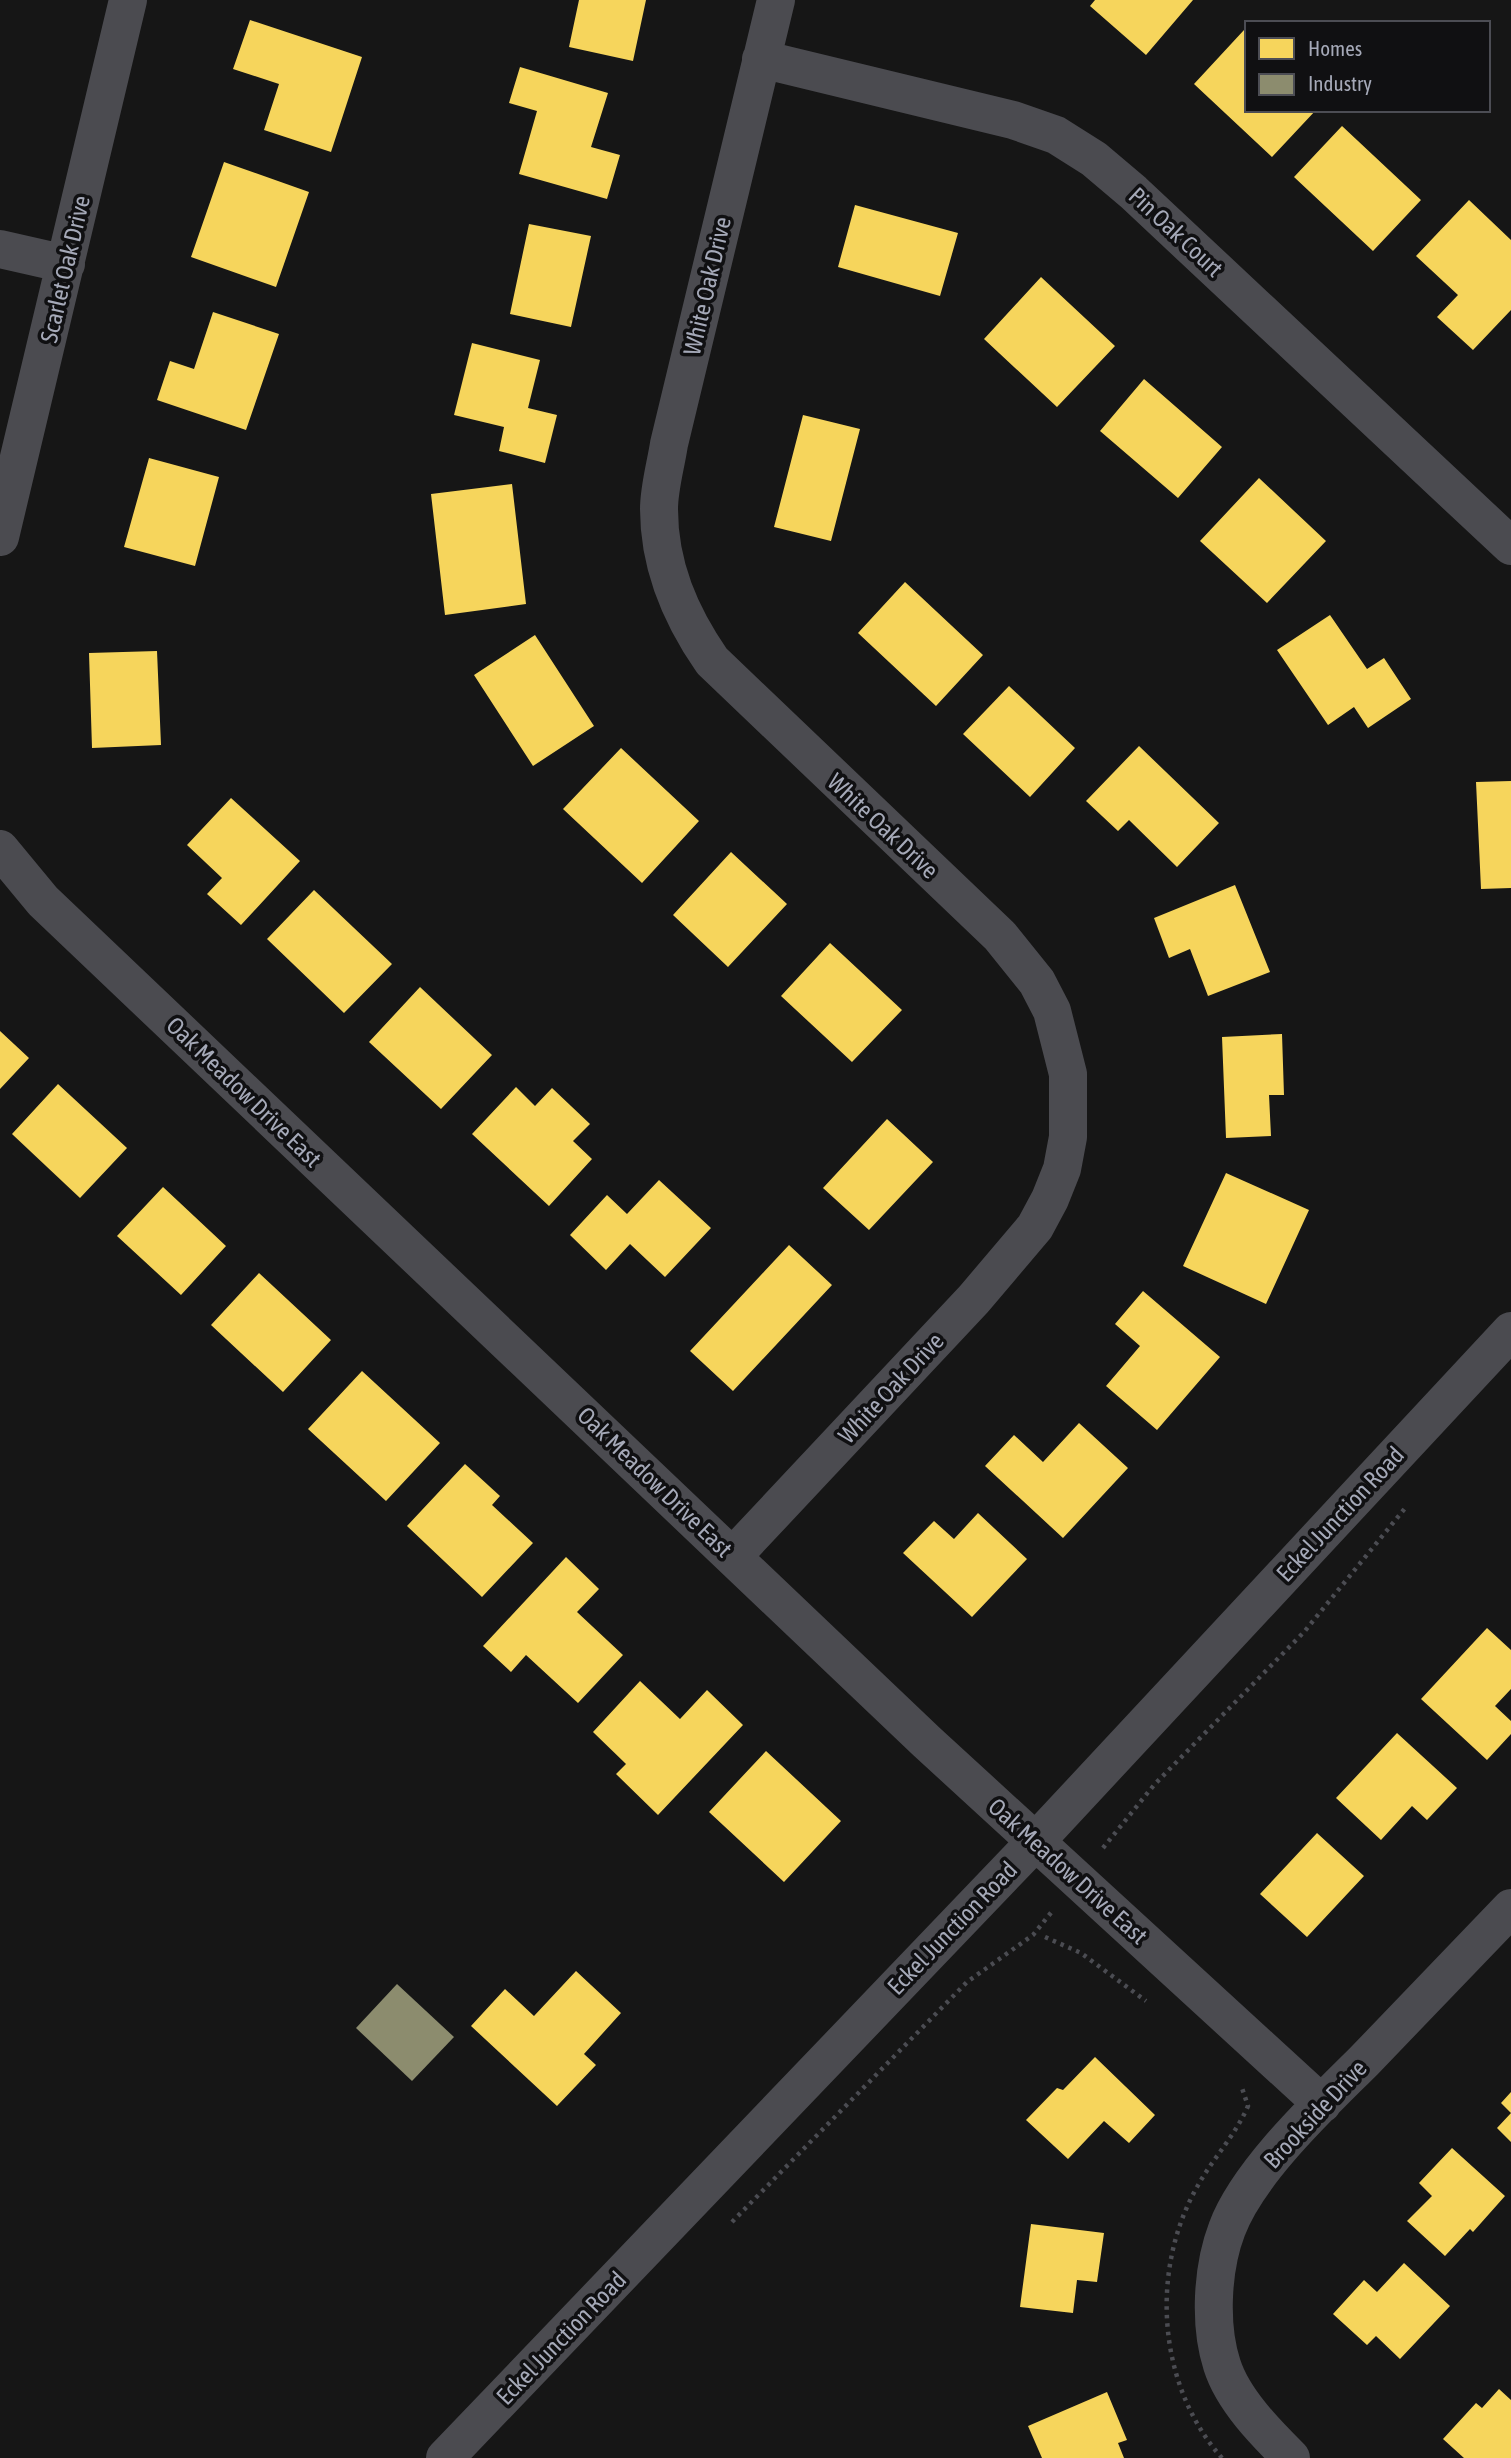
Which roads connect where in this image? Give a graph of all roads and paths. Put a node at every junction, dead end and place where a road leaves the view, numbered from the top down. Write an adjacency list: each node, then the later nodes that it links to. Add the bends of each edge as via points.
1 (128, 0): 5 (street, Scarlet Oak Drive)
2 (776, 0): 3 (street, White Oak Drive)
3 (761, 59): 7 (street, Pin Oak Court, via 1013,120 1056,135 1094,159); 11 (street, White Oak Drive, via 669,444 659,507 669,581 680,610 712,661 1000,936 1037,982 1062,1042 1070,1105 1062,1169 1035,1227)
4 (0, 249): 5 (street)
5 (66, 264): 6 (street, Scarlet Oak Drive)
6 (0, 537)
7 (1511, 546)
8 (0, 849): 11 (street, Oak Meadow Drive East, via 43,901)
9 (1511, 1331): 13 (street, Eckel Junction Road)
10 (1408, 1506): 12 (path, via 1304,1632)
11 (733, 1556): 13 (street, Oak Meadow Drive East)
12 (1145, 1797)
13 (1036, 1841): 19 (street, Oak Meadow Drive East); 21 (street, Eckel Junction Road)
14 (1511, 1908): 19 (street, Brookside Drive)
15 (1033, 1935): 20 (path, via 967,1982)
16 (1045, 1937): 17 (path, via 1081,1952)
17 (1156, 2008)
18 (1238, 2082): 22 (path, via 1248,2106 1238,2129 1197,2186 1168,2266 1167,2326 1175,2369 1185,2399)
19 (1322, 2104): 23 (street, Brookside Drive, via 1257,2178 1227,2228 1216,2277 1215,2328 1222,2366 1248,2410)
20 (723, 2231)
21 (445, 2458)
22 (1222, 2458)
23 (1292, 2458)

